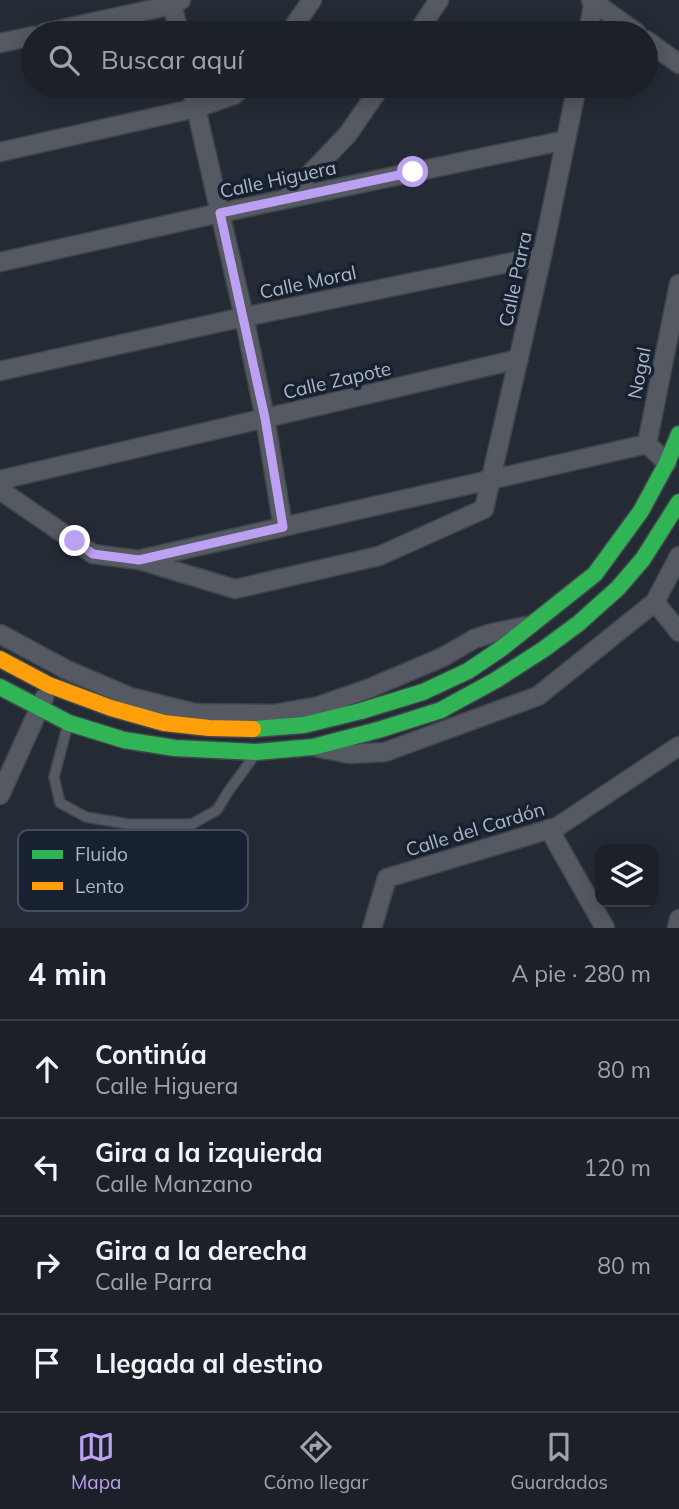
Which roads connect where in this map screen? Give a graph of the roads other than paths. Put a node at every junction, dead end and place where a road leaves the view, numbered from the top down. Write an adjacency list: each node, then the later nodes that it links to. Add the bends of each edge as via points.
1 (312, 0): 7 (street)
2 (439, 0): 8 (street)
3 (593, 1): 9 (street); 10 (street)
4 (175, 2): 5 (street); 6 (street)
5 (95, 21)
6 (177, 21)
7 (297, 21)
8 (425, 21)
9 (590, 21)
10 (620, 21)
11 (21, 39): 12 (street)
12 (0, 43)
13 (658, 49): 14 (street)
14 (679, 64)
15 (194, 98): 19 (street)
16 (225, 98): 19 (street)
17 (373, 98): 22 (street, via 348,134)
18 (575, 98): 20 (street, Calle Parra)
19 (196, 108): 21 (street); 23 (street)
20 (566, 140): 22 (street, Calle Higuera); 24 (street, Calle Parra)
21 (0, 152)
22 (286, 199): 23 (street, Calle Higuera)
23 (220, 213): 25 (street, Calle Higuera); 27 (street)
24 (542, 256): 27 (street, Calle Moral); 28 (street, Calle Parra)
25 (0, 262)
26 (679, 284): 32 (street, Nogal)
27 (244, 317): 29 (street, Calle Moral); 30 (street)
28 (519, 359): 30 (street, Calle Zapote); 35 (street, Calle Parra)
29 (0, 371)
30 (265, 418): 34 (street, Calle Zapote); 38 (street)
31 (679, 434): 33 (main road)
32 (647, 444): 33 (street); 35 (street, Calle Parra)
33 (667, 463): 42 (main road, via 641,511 595,574)
34 (0, 480)
35 (491, 480): 38 (street, Calle Parra); 40 (street, Calle Parra, via 484,509 379,556 235,589)
36 (0, 490): 40 (street, Calle Parra, via 93,554)
37 (679, 502): 52 (main road, via 643,559 618,588 544,649 442,710)
38 (283, 527): 40 (street, Calle Parra)
39 (679, 556): 41 (street)
40 (139, 560)
41 (655, 602): 43 (street); 52 (street, via 538,695 385,752 350,754)
42 (534, 624): 44 (street, via 474,639 443,657 319,706 273,714 195,713 130,697); 50 (main road, via 468,671 422,692)
43 (679, 632)
44 (0, 634)
45 (0, 659): 46 (main road)
46 (49, 685): 48 (street); 50 (main road, via 164,723 246,729)
47 (0, 687): 48 (main road)
48 (40, 709): 49 (main road); 54 (street)
49 (69, 723): 53 (main road, via 124,740 175,748); 53 (lane, via 54,777 60,803 86,817 128,824 192,824 217,810)
50 (304, 725): 52 (street)
51 (679, 746): 55 (street, Calle del Cardón)
52 (313, 747): 53 (main road)
53 (256, 752)
54 (0, 795)
55 (549, 829): 57 (street); 58 (street, Calle del Cardón, via 387,878)
56 (679, 919): 59 (street)
57 (601, 927)
58 (372, 928)
59 (677, 928)

